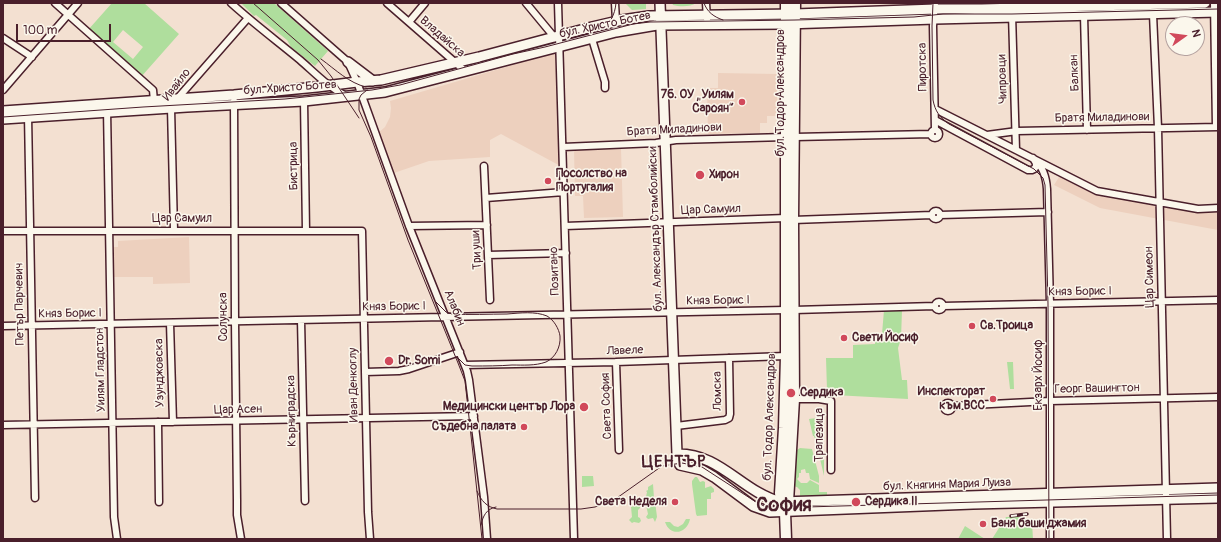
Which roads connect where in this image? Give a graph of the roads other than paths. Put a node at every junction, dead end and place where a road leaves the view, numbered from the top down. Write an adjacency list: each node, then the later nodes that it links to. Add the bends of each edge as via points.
1 (56, 3): 18 (street)
2 (78, 3): 18 (street)
3 (231, 3): 22 (street)
4 (281, 3): 34 (street)
5 (387, 3): 27 (street, Владайска)
6 (425, 3): 27 (street)
7 (526, 3): 29 (street)
8 (558, 3): 29 (street, Позитано)
9 (615, 3): 26 (street)
10 (660, 3): 20 (main road, бул. Александър Стамболийски)
11 (706, 3): 23 (street)
12 (786, 3): 24 (main road, бул. Тодор Александров)
13 (795, 3): 24 (main road, бул. Тодор Александров)
14 (1205, 3): 17 (main road, бул. Христо Ботев)
15 (935, 6): 17 (main road, бул. Христо Ботев); 24 (main road, бул. Христо Ботев); 25 (street, Пиротска)
16 (1215, 9): 19 (main road, бул. Христо Ботев); 57 (street)
17 (1012, 12): 21 (main road, бул. Христо Ботев); 25 (main road, бул. Христо Ботев); 60 (street, Чипровци)
18 (68, 14): 33 (street); 48 (street, via 153,90)
19 (1153, 14): 21 (main road, бул. Христо Ботев); 58 (street, Цар Симеон)
20 (660, 15): 23 (main road, бул. Христо Ботев); 26 (main road, бул. Христо Ботев); 28 (main road, бул. Александър Стамболийски)
21 (1084, 15): 59 (street, Балкан)
22 (248, 18): 37 (street); 46 (street, Ивайло)
23 (706, 19): 24 (main road, бул. Христо Ботев); 28 (main road, бул. Христо Ботев)
24 (790, 19): 25 (main road, бул. Христо Ботев); 63 (main road, бул. Тодор Александров)
25 (934, 19): 52 (street, Пиротска)
26 (616, 21): 29 (main road, бул. Христо Ботев)
27 (409, 22): 35 (street, Владайска)
28 (661, 25): 31 (main road, бул. Христо Ботев); 64 (main road, бул. Александър Стамболийски)
29 (557, 36): 32 (street, Позитано); 35 (main road, бул. Христо Ботев)
30 (3, 38): 33 (street)
31 (592, 38): 32 (main road, бул. Христо Ботев); 42 (street)
32 (560, 47): 36 (main road, бул. Христо Ботев); 65 (street, Позитано)
33 (32, 57): 43 (street)
34 (348, 62): 38 (main road); 39 (street, Алабин)
35 (456, 63): 36 (street, Владайска); 38 (main road, бул. Христо Ботев)
36 (465, 71): 44 (main road, бул. Христо Ботев, via 401,89)
37 (319, 77): 40 (street); 41 (street, via 320,83)
38 (373, 81): 39 (main road, бул. Христо Ботев)
39 (357, 82): 40 (main road, бул. Христо Ботев); 44 (street, Алабин)
40 (328, 86): 41 (main road, бул. Христо Ботев); 45 (street)
41 (317, 87): 47 (main road, бул. Христо Ботев)
42 (605, 88)
43 (3, 90)
44 (362, 95): 45 (main road, бул. Христо Ботев); 77 (street, Алабин)
45 (347, 96): 49 (main road, бул. Христо Ботев)
46 (177, 99): 47 (main road, бул. Христо Ботев); 48 (main road, бул. Христо Ботев); 51 (street, Ивайло)
47 (234, 100): 49 (main road, бул. Христо Ботев); 51 (main road, бул. Христо Ботев); 82 (street, Солунска)
48 (154, 101): 50 (main road, бул. Христо Ботев)
49 (304, 101): 84 (street, Бистрица)
50 (107, 108): 51 (main road, бул. Христо Ботев); 54 (main road, бул. Христо Ботев); 80 (street, Уилям Гладстон)
51 (171, 108): 81 (street, Ивайло)
52 (935, 109): 56 (street, Пиротска); 62 (street)
53 (3, 111): 54 (main road, бул. Христо Ботев)
54 (28, 114): 55 (main road, бул. Христо Ботев); 79 (street, Петър Парчевич)
55 (3, 120)
56 (935, 120): 61 (street, Пиротска); 67 (street, via 1028,170 1033,170 1036,166)
57 (1217, 127): 58 (street, Братя Миладинови)
58 (1158, 128): 59 (street, Братя Миладинови); 71 (street, Цар Симеон)
59 (1087, 130): 60 (street, Братя Миладинови)
60 (1016, 131): 62 (street, Братя Миладинови); 66 (street, Чипровци)
61 (933, 132): 63 (street, Братя Миладинови)
62 (987, 135): 66 (street)
63 (790, 137): 64 (street, Братя Миладинови); 74 (main road, бул. Тодор Александров)
64 (665, 142): 65 (street, Братя Миладинови); 75 (main road, бул. Александър Стамболийски)
65 (563, 147): 69 (street, Позитано)
66 (1016, 150): 67 (street)
67 (1033, 158): 71 (street, via 1097,191); 73 (street, Екзарх Йосиф, via 1041,167 1046,179)
68 (484, 166): 70 (street, Три уши)
69 (564, 192): 70 (street); 78 (street, Позитано)
70 (486, 198): 76 (street, Три уши)
71 (1160, 202): 72 (street, via 1198,208); 90 (street, Цар Симеон)
72 (1218, 208)
73 (1048, 212): 74 (street, Цар Самуил, via 940,215 934,212 932,215); 91 (street, Екзарх Йосиф)
74 (790, 219): 75 (street, Цар Самуил); 92 (main road, бул. Тодор Александров)
75 (668, 222): 78 (street, Цар Самуил); 93 (main road, бул. Александър Стамболийски)
76 (487, 225): 77 (street); 87 (street, Три уши)
77 (409, 226): 95 (street, Алабин)
78 (565, 226): 86 (street, Позитано)
79 (30, 230): 80 (street, Цар Самуил); 83 (street, Цар Самуил); 101 (street, Петър Парчевич)
80 (109, 230): 81 (street, Цар Самуил); 100 (street, Уилям Гладстон)
81 (174, 230): 82 (street, Цар Самуил)
82 (234, 230): 84 (street, Цар Самуил); 98 (street, Солунска)
83 (3, 231)
84 (306, 231): 85 (street, Цар Самуил)
85 (362, 231): 96 (street, Иван Денкоглу)
86 (566, 253): 87 (street); 94 (street, Позитано)
87 (488, 255): 88 (street, Три уши)
88 (490, 300)
89 (1218, 300): 90 (street, Княз Борис I)
90 (1162, 301): 91 (street, Княз Борис I); 113 (street, Цар Симеон)
91 (1050, 304): 92 (street, Княз Борис I, via 943,306 939,310 935,306); 114 (street, Екзарх Йосиф)
92 (790, 310): 93 (street, Княз Борис I); 104 (main road, бул. Тодор Александров); 112 (main road, бул. Тодор Александров)
93 (672, 312): 94 (street, Княз Борис I); 106 (main road, бул. Александър Стамболийски)
94 (567, 314): 95 (street, Княз Борис I); 108 (street, Позитано)
95 (445, 316): 96 (street, Княз Борис I); 103 (street, Алабин)
96 (364, 319): 97 (street, Княз Борис I); 110 (street, Иван Денкоглу)
97 (301, 320): 98 (street, Княз Борис I); 118 (street, Кърниградска)
98 (234, 321): 99 (street, Княз Борис I); 119 (street, Солунска)
99 (170, 323): 100 (street, Княз Борис I); 121 (street, Узунджовска)
100 (111, 324): 101 (street, Княз Борис I); 122 (street, Уилям Гладстон)
101 (32, 325): 102 (street, Княз Борис I); 124 (street, Петър Парчевич)
102 (3, 326)
103 (460, 352): 109 (street, Алабин); 110 (street, via 409,369)
104 (786, 356): 105 (street, Лавеле); 137 (main road, бул. Тодор Александров, via 780,493)
105 (729, 358): 106 (street, Лавеле); 125 (street, Ломска, via 729,418)
106 (673, 360): 107 (street, Лавеле); 125 (main road, бул. Александър Стамболийски)
107 (616, 362): 108 (street, Лавеле); 126 (street, Света София)
108 (569, 363): 109 (street, Лавеле); 143 (street, Позитано)
109 (465, 365): 116 (street, Алабин)
110 (365, 372): 117 (street, Иван Денкоглу)
111 (1218, 398): 113 (street, Георг Вашингтон)
112 (794, 399): 128 (street, Трапезица, via 831,401); 137 (main road, бул. Тодор Александров)
113 (1164, 399): 114 (street, Георг Вашингтон); 130 (street, Цар Симеон)
114 (1050, 401): 115 (street, Георг Вашингтон); 132 (street, Екзарх Йосиф)
115 (952, 406)
116 (474, 416): 117 (street, Цар Асен); 142 (street, Алабин)
117 (366, 418): 118 (street, Цар Асен); 141 (street, Иван Денкоглу)
118 (303, 420): 119 (street, Цар Асен); 135 (street, Кърниградска)
119 (236, 421): 121 (street, Цар Асен); 140 (street, Солунска, via 237,515)
120 (158, 422): 121 (street, Цар Асен); 122 (street, Цар Асен); 136 (street, Узунджовска)
121 (173, 422)
122 (113, 423): 124 (street, Цар Асен); 139 (street, Уилям Гладстон, via 114,517)
123 (3, 425): 124 (street, Цар Асен)
124 (33, 425): 131 (street, Петър Парчевич)
125 (676, 426): 127 (main road, бул. Александър Стамболийски)
126 (619, 450)
127 (677, 458): 137 (main road, бул. Княгиня Мария Луиза, via 697,456 760,494); 138 (main road, бул. Княгиня Мария Луиза, via 682,466 694,467 708,473 753,506 770,512)
128 (831, 470)
129 (1218, 488): 130 (main road, бул. Княгиня Мария Луиза)
130 (1166, 489): 132 (main road, бул. Княгиня Мария Луиза); 134 (street, Цар Симеон)
131 (35, 498)
132 (1050, 498): 134 (main road, бул. Княгиня Мария Луиза); 137 (main road, бул. Княгиня Мария Луиза); 138 (main road, бул. Княгиня Мария Луиза); 145 (street, Екзарх Йосиф)
133 (1218, 498): 134 (main road, бул. Княгиня Мария Луиза)
134 (1166, 499): 146 (street, Цар Симеон)
135 (305, 501)
136 (159, 502)
137 (784, 502): 138 (main road, бул. Тодор Александров)
138 (785, 512): 144 (main road, бул. Тодор Александров)
139 (118, 539)
140 (241, 539)
141 (370, 539)
142 (487, 539)
143 (574, 539)
144 (786, 539)
145 (1050, 539)
146 (1167, 539)

